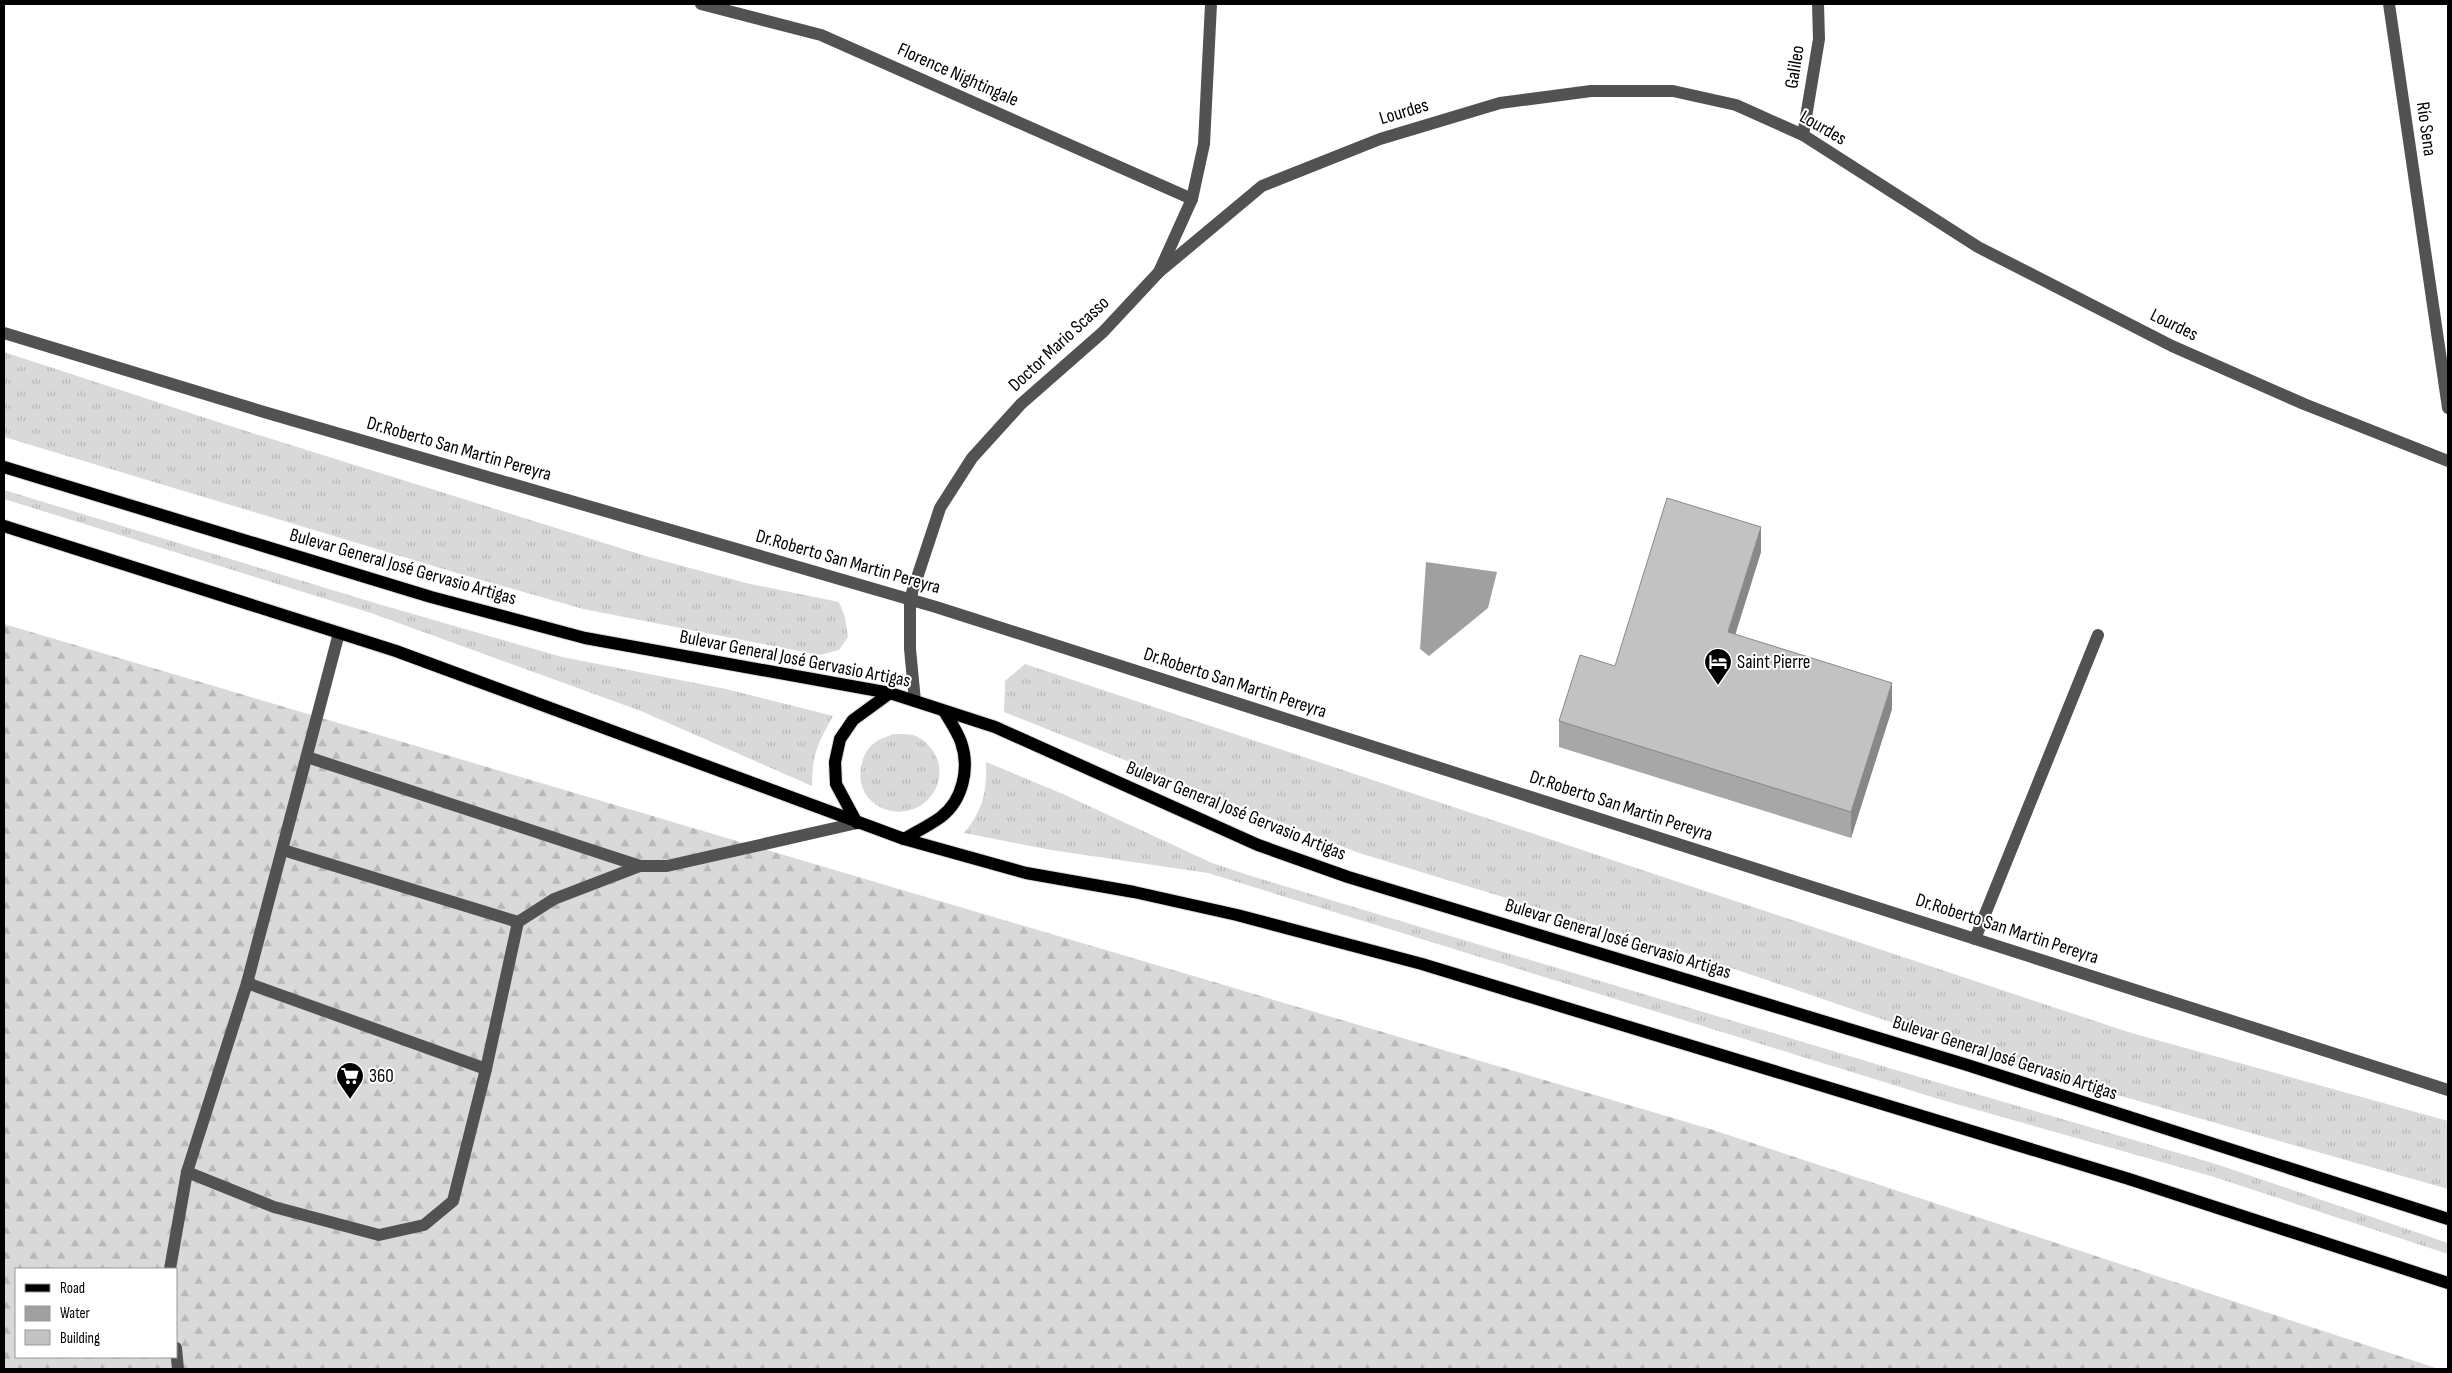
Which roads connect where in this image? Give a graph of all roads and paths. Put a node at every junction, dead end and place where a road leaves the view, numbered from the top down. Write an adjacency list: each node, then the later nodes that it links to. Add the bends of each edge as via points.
1 (701, 4): 6 (street, Florence Nightingale, via 821,35)
2 (1211, 4): 6 (street, Doctor Mario Scasso, via 1204,144)
3 (1818, 4): 5 (street, Galileo, via 1819,39)
4 (2389, 4): 9 (street, Río Sena)
5 (1803, 135): 7 (street, Lourdes, via 1736,105 1673,90 1591,91 1500,103 1380,139 1262,186); 10 (street, Lourdes, via 1978,247 2172,346 2304,404)
6 (1192, 199): 7 (street, Doctor Mario Scasso)
7 (1159, 272): 13 (street, Doctor Mario Scasso, via 1103,332 1021,404 972,458 940,508)
8 (4, 333): 13 (street, Dr.Roberto San Martin Pereyra)
9 (2448, 408)
10 (2448, 461)
11 (4, 467): 16 (main road, Bulevar General José Gervasio Artigas, via 431,597 585,638)
12 (4, 526): 14 (main road)
13 (910, 599): 17 (street, Doctor Mario Scasso, via 910,649); 25 (street, Dr.Roberto San Martin Pereyra)
14 (339, 633): 19 (street); 20 (main road, via 396,650)
15 (2098, 635): 25 (street)
16 (890, 693): 17 (main road, Bulevar General José Gervasio Artigas); 20 (main road, via 853,720 840,739 835,762 836,784)
17 (916, 702): 18 (main road, Bulevar General José Gervasio Artigas)
18 (944, 711): 21 (main road, via 961,741 966,761 963,782 955,801 942,816); 30 (main road, Bulevar General José Gervasio Artigas, via 995,727 1258,845 1348,878 1964,1064)
19 (307, 757): 22 (street); 23 (street)
20 (857, 823): 21 (main road); 23 (street, via 667,866)
21 (904, 839): 32 (main road, via 1026,874 1134,892 1237,915 1422,964 2129,1179)
22 (283, 850): 24 (street); 26 (street)
23 (640, 866): 24 (street, via 554,899)
24 (518, 922): 27 (street)
25 (1975, 939): 28 (street, Dr.Roberto San Martin Pereyra)
26 (247, 983): 27 (street); 29 (street)
27 (486, 1069): 29 (street, via 453,1201 424,1225 379,1235 274,1207)
28 (2448, 1090)
29 (187, 1172): 31 (street)
30 (2448, 1219)
31 (170, 1268)
32 (2448, 1283)

